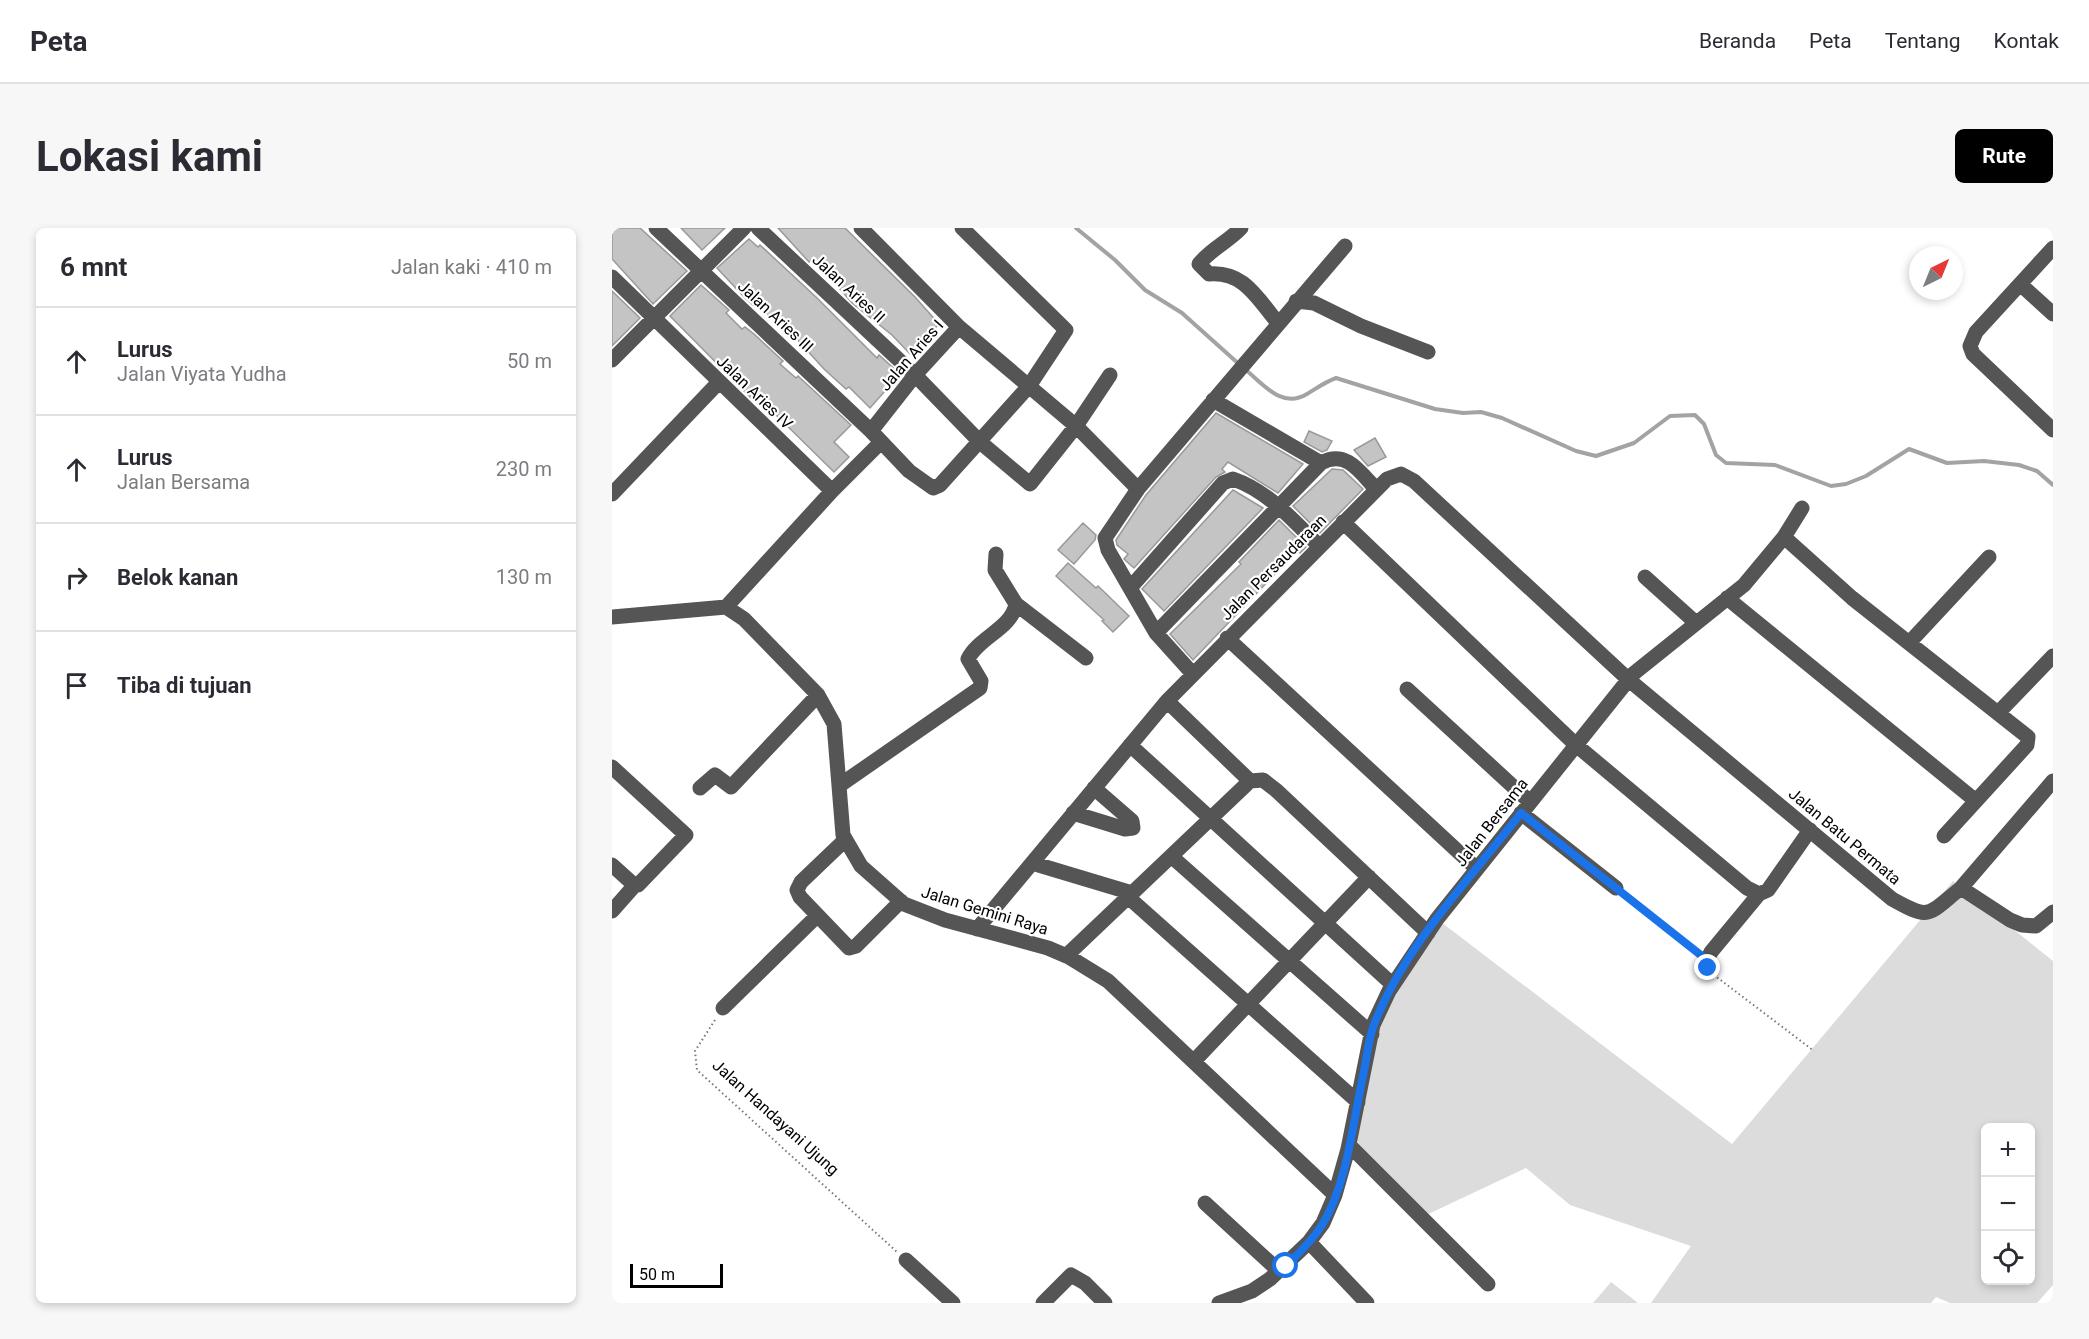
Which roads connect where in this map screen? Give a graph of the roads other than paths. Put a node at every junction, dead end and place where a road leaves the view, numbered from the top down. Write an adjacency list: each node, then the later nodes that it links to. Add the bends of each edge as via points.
1 (656, 228): 9 (street, Jalan Aries III)
2 (744, 228): 9 (street)
3 (758, 228): 19 (street, Jalan Aries II)
4 (861, 228): 16 (street, Jalan Aries I)
5 (962, 228): 22 (street, via 1066,329)
6 (1241, 228): 15 (street, via 1199,264 1209,274 1236,276)
7 (1345, 246): 12 (street)
8 (2053, 248): 11 (street)
9 (701, 271): 14 (street); 26 (street, Jalan Aries III)
10 (612, 277): 14 (street)
11 (2020, 284): 13 (street); 25 (street, via 1976,332 1970,346 1973,354)
12 (1296, 301): 15 (street); 17 (street, via 1314,303)
13 (2053, 314)
14 (654, 318): 18 (street); 21 (street, Jalan Aries IV)
15 (1278, 323): 23 (street)
16 (958, 327): 19 (street, Jalan Aries I); 22 (street)
17 (1428, 352)
18 (612, 360)
19 (915, 375): 26 (street, Jalan Aries I); 27 (street, Jalan Aries II)
20 (1110, 375): 24 (street)
21 (719, 382): 31 (street, Jalan Aries IV); 32 (street)
22 (1029, 386): 24 (street); 27 (street)
23 (1213, 400): 28 (street); 29 (street)
24 (1076, 426): 27 (street, Jalan Aries II, via 1031,484); 29 (street)
25 (2053, 430)
26 (876, 436): 27 (street, Jalan Aries III, via 909,471 933,488); 31 (street, Jalan Aries I)
27 (980, 442)
28 (1321, 463): 30 (street, via 1331,457 1342,458); 33 (street)
29 (1138, 489): 41 (street, via 1105,538)
30 (1376, 489): 35 (street, Jalan Persaudaraan); 53 (street, Jalan Persaudaraan, via 1387,478 1401,474 1414,481)
31 (832, 491): 44 (street, Jalan Aries I)
32 (612, 494)
33 (1279, 506): 37 (street); 41 (street, via 1245,483 1233,479 1222,483); 47 (street)
34 (1802, 508): 36 (street, Jalan Bersama)
35 (1343, 522): 37 (street, Jalan Persaudaraan); 59 (street)
36 (1784, 537): 42 (street, Jalan Bersama, via 1744,585); 49 (street)
37 (1319, 546): 48 (street, Jalan Persaudaraan)
38 (996, 554): 43 (street, via 994,570)
39 (1989, 557): 49 (street)
40 (1645, 577): 46 (street)
41 (1130, 588): 47 (street)
42 (1727, 598): 46 (street, Jalan Bersama); 66 (street)
43 (1016, 604): 51 (street); 63 (street, via 1009,618 968,659 981,681 980,688)
44 (726, 607): 45 (street); 55 (street, Jalan Gemini Raya, via 744,619)
45 (612, 617)
46 (1695, 622): 53 (street, Jalan Bersama)
47 (1156, 633): 52 (street)
48 (1227, 638): 52 (street, Jalan Persaudaraan); 76 (street)
49 (1909, 643): 57 (street)
50 (2053, 656): 57 (street)
51 (1086, 658)
52 (1192, 673): 56 (street, Jalan Persaudaraan)
53 (1629, 680): 59 (street, Jalan Bersama); 70 (street, Jalan Batu Permata)
54 (1407, 689): 67 (street)
55 (818, 695): 63 (street, Jalan Gemini Raya, via 834,724); 64 (street, via 731,787 715,775)
56 (1167, 701): 58 (street, Jalan Persaudaraan); 61 (street)
57 (1998, 713): 66 (street, via 2028,741)
58 (1130, 745): 65 (street, Jalan Persaudaraan); 69 (street)
59 (1576, 745): 67 (street, Jalan Bersama); 81 (street)
60 (612, 767): 78 (street, via 686,835)
61 (1251, 781): 69 (street); 77 (street, via 1265,781)
62 (2053, 781): 80 (street, Jalan Batu Permata)
63 (840, 785): 72 (street, Jalan Gemini Raya)
64 (700, 788)
65 (1094, 788): 68 (street, Jalan Persaudaraan); 68 (street, via 1132,821 1133,828)
66 (1976, 801): 71 (street)
67 (1526, 808): 76 (street, Jalan Bersama); 79 (street)
68 (1073, 813): 74 (street, Jalan Persaudaraan)
69 (1209, 820): 73 (street); 87 (street)
70 (1810, 830): 80 (street, Jalan Batu Permata, via 1892,899 1915,912 1929,912); 81 (street, via 1768,890)
71 (1944, 836)
72 (845, 840): 83 (street, Jalan Gemini Raya, via 861,866); 86 (street, via 798,885 797,894)
73 (1171, 856): 82 (street); 92 (street)
74 (1032, 863): 82 (street); 88 (street, Jalan Persaudaraan)
75 (612, 865): 78 (street)
76 (1477, 869): 89 (street, Jalan Bersama)
77 (1369, 877): 87 (street); 89 (street)
78 (635, 885): 84 (street)
79 (1616, 888)
80 (1961, 888): 85 (street, via 2022,925 2036,926)
81 (1759, 894): 91 (street)
82 (1130, 895): 90 (street); 94 (street)
83 (901, 901): 86 (street, via 853,948 844,945); 88 (street, Jalan Gemini Raya)
84 (612, 911)
85 (2053, 912)
86 (817, 916): 95 (street)
87 (1325, 924): 92 (street); 93 (street)
88 (977, 929): 90 (street, Jalan Gemini Raya)
89 (1428, 933): 93 (street, Jalan Bersama)
90 (1066, 956): 97 (street, Jalan Gemini Raya, via 1108,981)
91 (1707, 960)
92 (1290, 961): 94 (street); 96 (street)
93 (1393, 985): 96 (street, Jalan Bersama)
94 (1248, 1004): 97 (street); 98 (street)
95 (723, 1008)
96 (1372, 1034): 98 (street, Jalan Bersama)
97 (1195, 1060): 100 (street, Jalan Gemini Raya)
98 (1358, 1102): 99 (street, Jalan Bersama)
99 (1349, 1145): 100 (street, Jalan Bersama); 105 (street)
100 (1335, 1195): 102 (street, Jalan Bersama)
101 (1205, 1203): 104 (street)
102 (1310, 1242): 104 (street, Jalan Bersama); 110 (street)
103 (906, 1260): 107 (street)
104 (1279, 1272): 106 (street, Jalan Bersama, via 1252,1291)
105 (1488, 1284)
106 (1225, 1302)
107 (953, 1303)
108 (1043, 1303): 109 (street, via 1071,1275)
109 (1106, 1303)
110 (1367, 1303)

